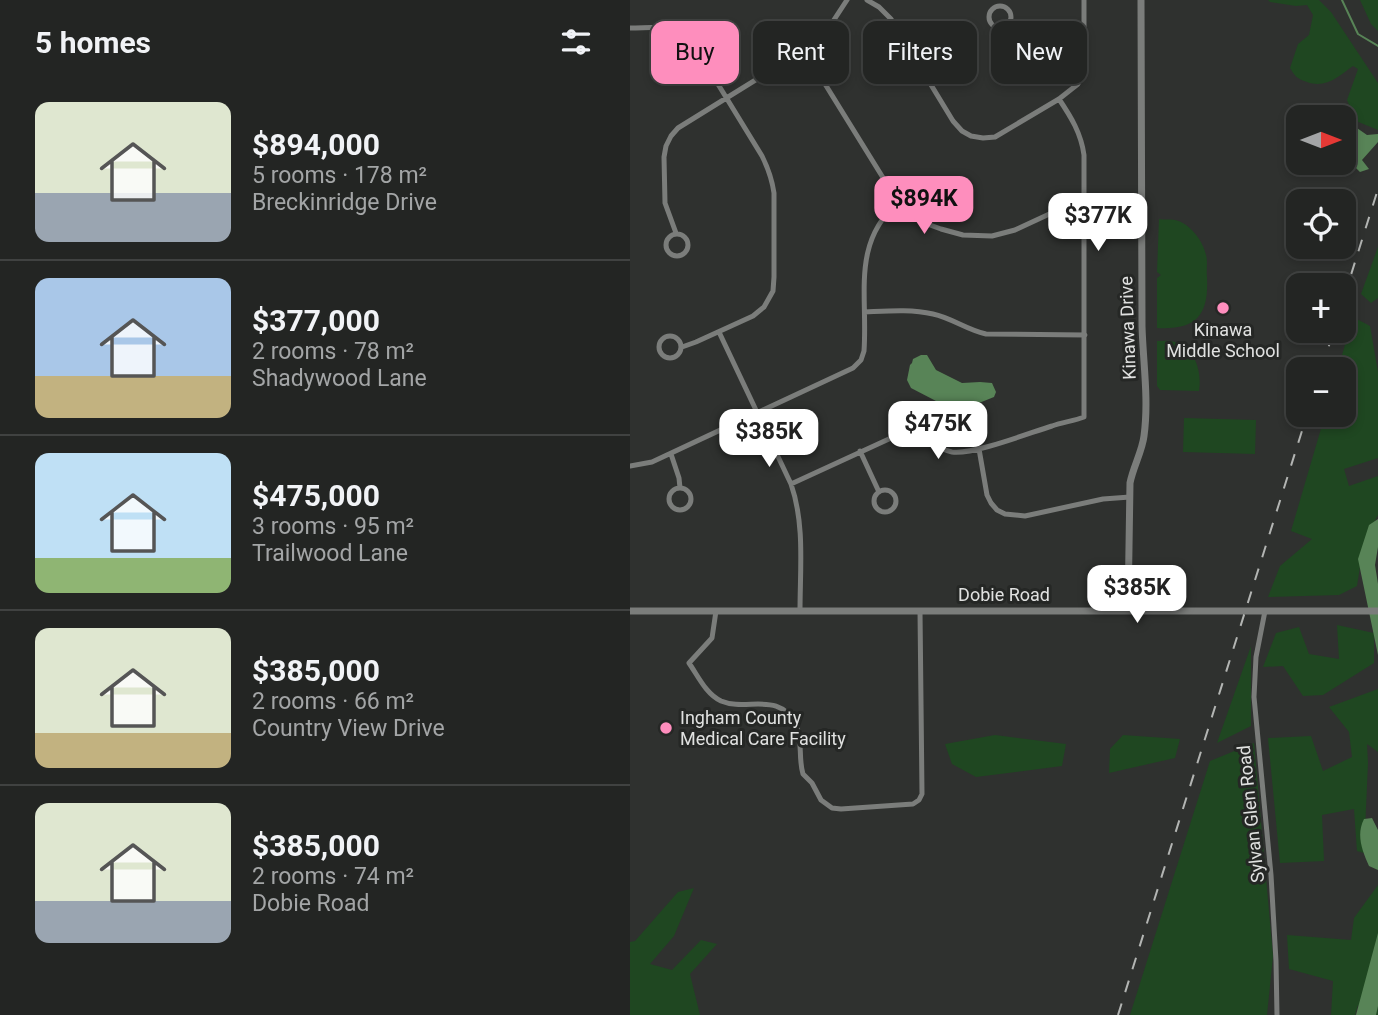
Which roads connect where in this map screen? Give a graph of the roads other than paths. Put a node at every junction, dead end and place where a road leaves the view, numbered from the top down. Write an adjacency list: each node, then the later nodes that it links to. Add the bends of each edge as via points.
1 (848, 0): 7 (street)
2 (867, 0): 12 (street, via 891,19 953,121 971,136 995,137)
3 (990, 0): 6 (street)
4 (1084, 0): 12 (street, via 1083,74)
5 (1141, 0): 15 (street, Kinawa Drive)
6 (994, 7): 6 (street, via 988,14 990,23 1006,27 1009,11)
7 (834, 21)
8 (630, 28): 11 (street, via 672,29 684,34)
9 (753, 82): 11 (street)
10 (825, 84): 13 (street)
11 (726, 99): 16 (street, via 678,128 666,146 665,202); 18 (street, via 770,173 774,277 764,307)
12 (1059, 99): 14 (street, via 1083,142)
13 (898, 201): 14 (street, via 930,225 974,236 1001,234 1058,210); 17 (street, via 870,241)
14 (1085, 208): 15 (street); 19 (street)
15 (1142, 208): 29 (street, Kinawa Drive, via 1145,427)
16 (676, 233): 16 (street, via 665,246 678,256 688,242)
17 (865, 312): 19 (street, via 933,314 994,335); 21 (street, via 864,351 853,368)
18 (719, 332): 20 (street); 21 (street)
19 (1085, 335): 22 (street, via 1084,417)
20 (682, 347): 20 (street, via 678,339 669,336 659,348 671,359)
21 (758, 413): 24 (street); 26 (street)
22 (979, 449): 23 (street, via 948,451 919,434 902,433); 29 (street, via 987,495 1005,514 1025,516 1103,499)
23 (860, 451): 26 (street); 28 (street)
24 (671, 454): 25 (street); 27 (street)
25 (630, 466)
26 (790, 484): 32 (street, via 800,533)
27 (680, 488): 27 (street, via 669,498 673,508 681,511 690,506 691,499 687,490)
28 (879, 492): 28 (street, via 874,497 875,507 884,513 891,510 895,497 890,491)
29 (1130, 498): 34 (street, Kinawa Drive)
30 (630, 611): 31 (street, Dobie Road)
31 (716, 611): 32 (street, Dobie Road); 33 (street, via 712,638 689,663 720,700 770,704 789,715 799,733 803,774 827,806 841,809 913,804 922,794)
32 (800, 611): 33 (street, Dobie Road)
33 (920, 611): 34 (street, Dobie Road)
34 (1128, 611): 35 (street, Dobie Road)
35 (1265, 611): 36 (street, Dobie Road); 37 (street, Sylvan Glen Road, via 1254,697 1271,874)
36 (1378, 611)
37 (1277, 1015)

